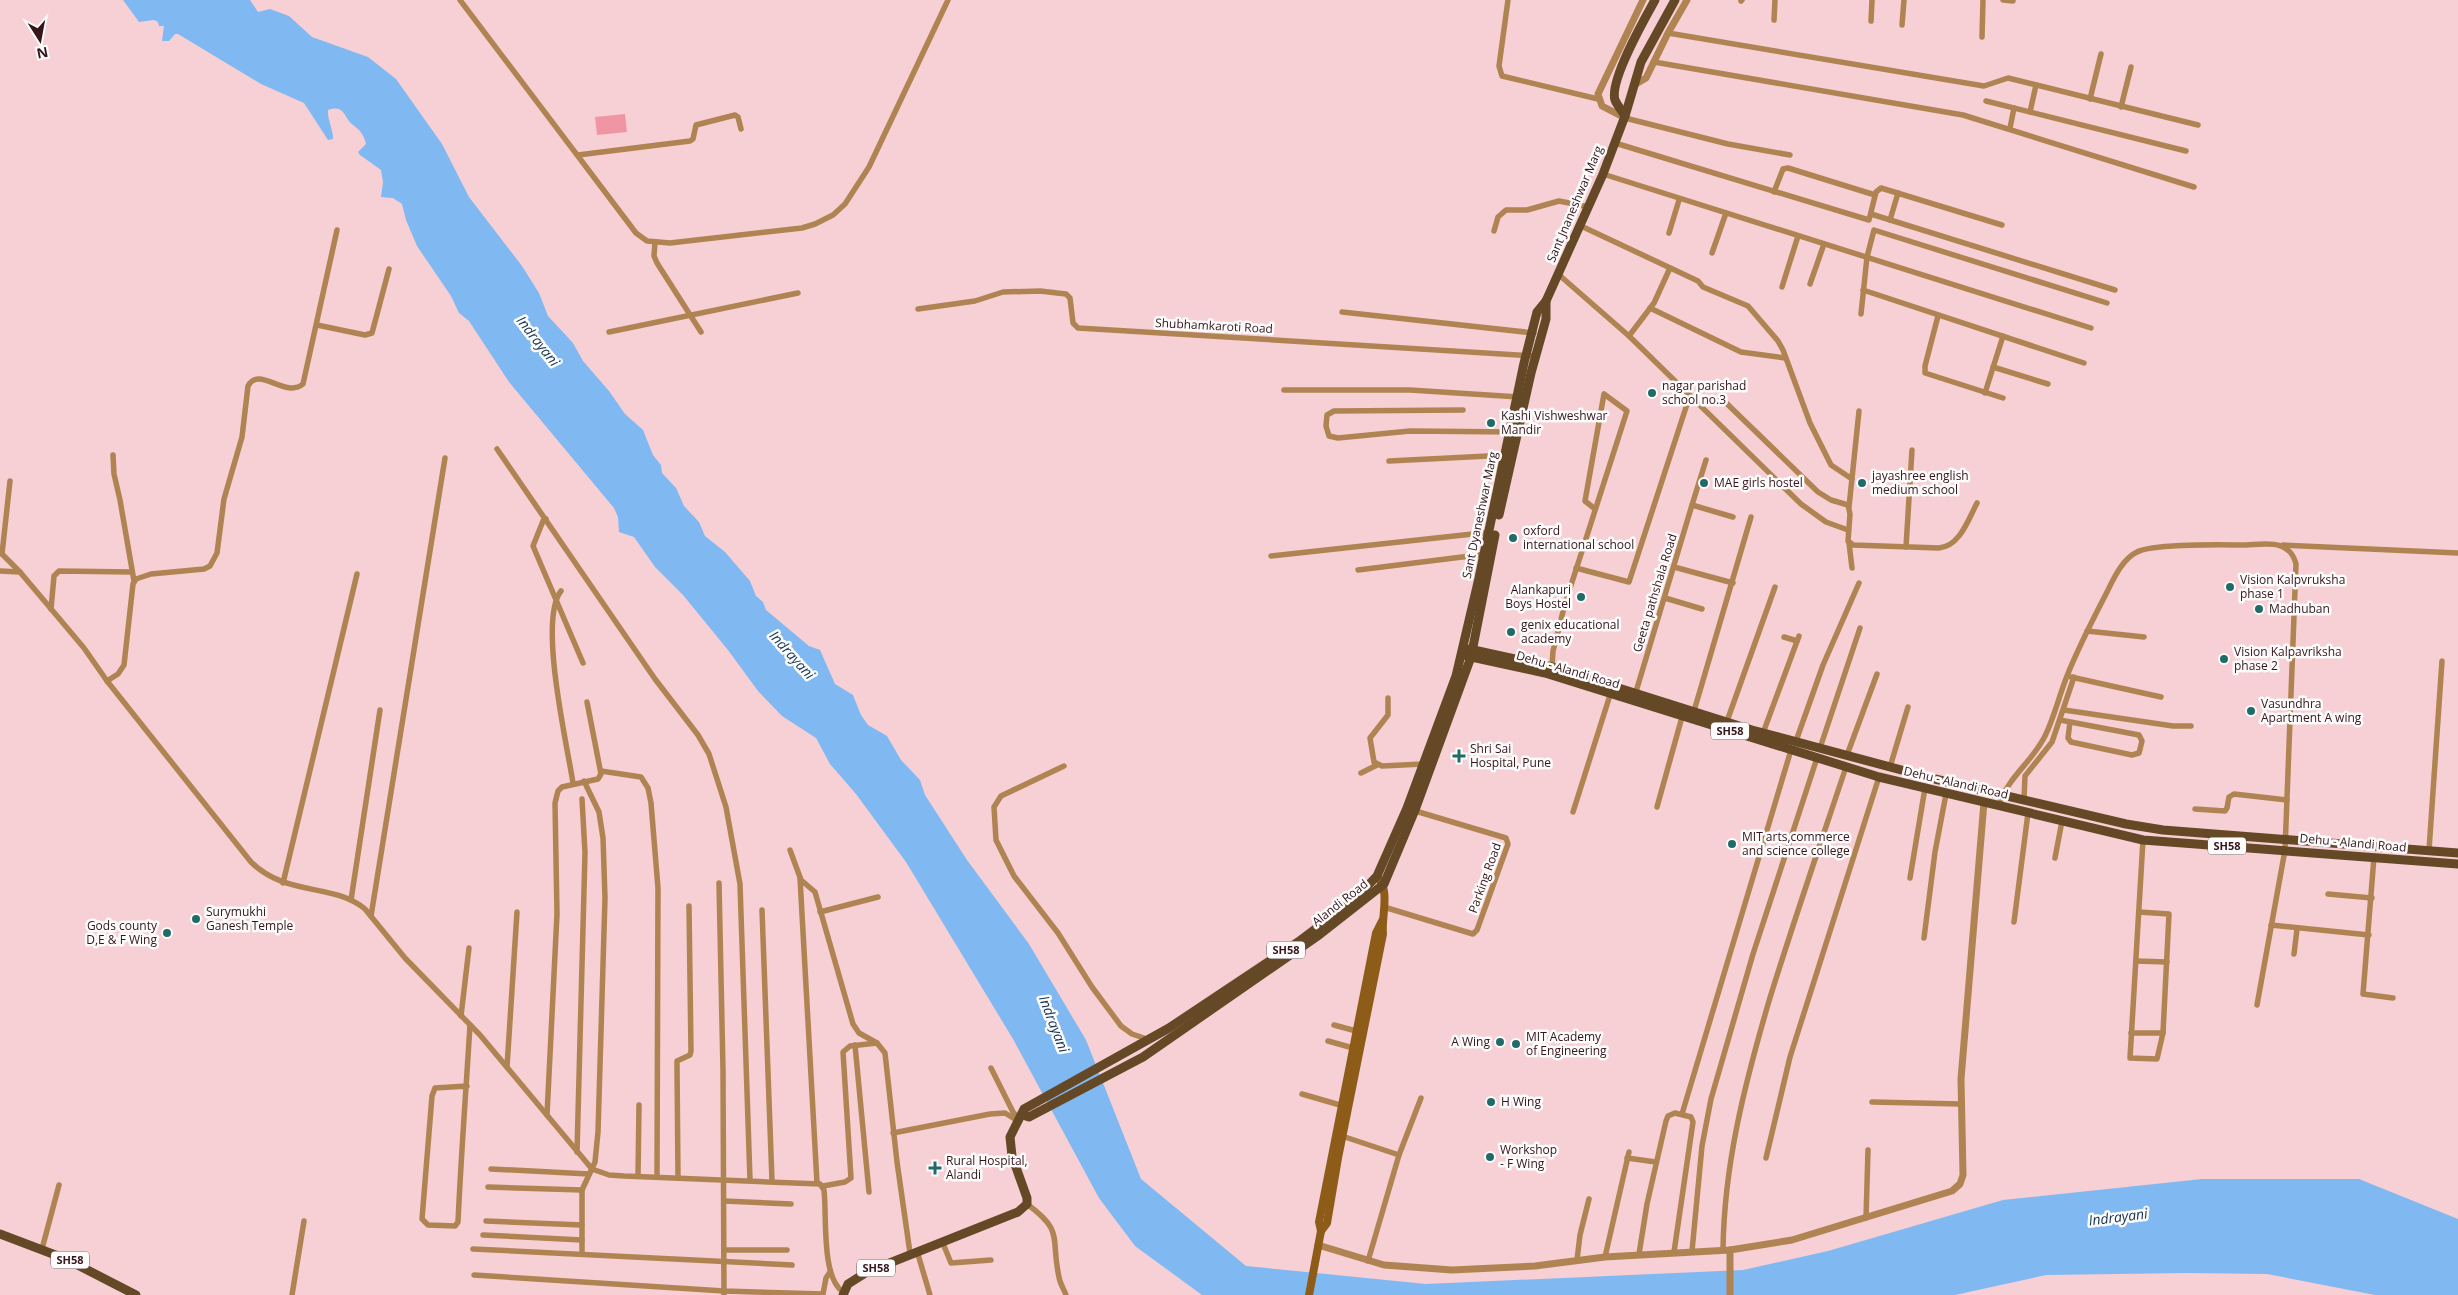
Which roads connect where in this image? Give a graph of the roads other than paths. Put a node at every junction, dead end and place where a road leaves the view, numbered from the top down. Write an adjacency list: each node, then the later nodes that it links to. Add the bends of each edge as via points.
1 (460, 0): 36 (street)
2 (948, 0): 54 (street, via 869,167 856,191 833,215 802,228 670,243)
3 (1508, 0): 24 (street, via 1499,66 1502,76)
4 (1642, 0): 24 (street)
5 (1654, 0): 30 (main road, via 1626,55 1617,83 1615,99)
6 (1675, 0): 22 (main road, via 1641,62)
7 (1687, 0): 17 (street)
8 (1775, 0): 14 (street)
9 (1872, 0): 15 (street)
10 (1904, 0): 16 (street)
11 (1983, 0): 18 (street)
12 (2003, 0): 13 (street)
13 (2013, 1)
14 (1774, 20)
15 (1871, 21)
16 (1902, 25)
17 (1668, 32): 20 (street); 23 (street, via 1941,80 1984,86 2008,78)
18 (1982, 37)
19 (2101, 54): 25 (street)
20 (1654, 62): 22 (street, via 1646,78); 32 (street, via 1963,115)
21 (2131, 67): 27 (street)
22 (1634, 86): 30 (main road)
23 (2036, 86): 25 (street); 29 (street)
24 (1598, 99): 30 (street, via 1606,109)
25 (2090, 99): 27 (street)
26 (1986, 101): 28 (street)
27 (2121, 107): 31 (street)
28 (2014, 108): 29 (street); 32 (street)
29 (2030, 112): 35 (street)
30 (1625, 117): 34 (main road, Sant Jnaneshwar Marg); 37 (street, via 1728,144)
31 (2198, 125)
32 (2010, 128): 39 (street)
33 (741, 129): 36 (street, via 738,117 734,115 696,125 690,141)
34 (1615, 143): 38 (main road, Sant Jnaneshwar Marg); 40 (street)
35 (2186, 151)
36 (578, 155): 54 (street, via 636,233)
37 (1790, 155)
38 (1603, 174): 43 (street); 44 (main road, Sant Jnaneshwar Marg)
39 (2194, 186)
40 (1774, 192): 42 (street, via 1783,169 1788,168); 46 (street, via 1869,220)
41 (1898, 193): 42 (street, via 1881,188); 47 (street); 48 (street)
42 (1875, 195): 46 (street)
43 (1679, 200): 45 (street); 52 (street)
44 (1589, 207): 49 (main road, Sant Jnaneshwar Marg); 51 (street, via 1559,201 1527,210 1506,210 1498,217)
45 (1726, 213): 53 (street); 56 (street)
46 (1872, 214): 47 (street)
47 (1890, 220): 64 (street)
48 (2002, 225)
49 (1581, 226): 58 (street); 60 (main road, Sant Jnaneshwar Marg)
50 (337, 230): 74 (street)
51 (1494, 231)
52 (1669, 233)
53 (1798, 236): 55 (street); 62 (street)
54 (654, 242): 71 (street, via 657,263)
55 (1824, 244): 57 (street); 61 (street)
56 (1712, 253)
57 (1867, 257): 63 (street); 67 (street, via 1874,230); 75 (street)
58 (1670, 268): 68 (street); 83 (street, via 1700,282 1703,287 1748,306 1778,341)
59 (389, 270): 74 (street, via 372,333 365,335)
60 (1558, 274): 66 (main road, Sant Jnaneshwar Marg); 80 (street)
61 (1810, 284)
62 (1782, 287)
63 (1863, 290): 72 (street); 73 (street)
64 (2115, 290)
65 (798, 292): 71 (street)
66 (1546, 301): 78 (main road, Sant Dyaneshwar Marg, via 1538,312); 79 (main road)
67 (2107, 303)
68 (1650, 308): 80 (street); 83 (street, via 1741,352)
69 (918, 309): 82 (street, Shubhamkaroti Road, via 975,301 1003,292 1040,291 1066,294 1070,298 1073,323 1078,328)
70 (1342, 312): 78 (street)
71 (690, 314): 76 (street); 77 (street)
72 (1860, 314)
73 (1938, 316): 81 (street); 88 (street, via 1925,372)
74 (317, 325): 129 (street, via 305,379 300,387 287,388 257,378 248,386 242,437 224,499 218,553 214,562 204,569 151,574)
75 (2091, 328)
76 (609, 332)
77 (701, 332)
78 (1532, 333): 79 (street); 82 (main road, Sant Dyaneshwar Marg)
79 (1542, 334): 82 (main road)
80 (1629, 336): 89 (street)
81 (2003, 336): 84 (street); 85 (street)
82 (1531, 355): 90 (main road, Sant Dyaneshwar Marg)
83 (1785, 358): 103 (street, via 1830,465)
84 (2084, 363)
85 (1993, 367): 86 (street); 88 (street)
86 (2048, 384)
87 (1284, 390): 90 (street, via 1410,390)
88 (1985, 393): 92 (street)
89 (1690, 395): 112 (street, via 1801,504 1826,522); 122 (street, via 1629,582)
90 (1521, 398): 95 (main road, Sant Dyaneshwar Marg)
91 (1721, 398): 107 (street, via 1818,492)
92 (2003, 398)
93 (1463, 410): 95 (street, via 1334,411 1327,415 1326,426 1329,436 1338,438 1410,432)
94 (1859, 411): 103 (street)
95 (1514, 432): 99 (main road, Sant Dyaneshwar Marg)
96 (498, 449): 111 (street)
97 (1912, 450): 116 (street)
98 (113, 455): 127 (street, via 112,467)
99 (1509, 456): 102 (street); 113 (main road, Sant Dyaneshwar Marg)
100 (445, 458): 218 (street)
101 (1706, 460): 106 (street, Geeta pathshala Road)
102 (1389, 461)
103 (1852, 480): 107 (street)
104 (10, 481): 117 (street)
105 (1977, 504): 116 (street, via 1958,539 1951,545)
106 (1692, 505): 109 (street); 121 (street, Geeta pathshala Road)
107 (1849, 507): 112 (street)
108 (1595, 509): 108 (street, via 1585,501 1604,394 1627,411); 122 (street)
109 (1733, 517)
110 (1751, 517): 131 (street)
111 (546, 519): 135 (street, via 533,546); 267 (street, via 655,679 698,735 709,754 726,807 738,866 742,916)
112 (1848, 530): 114 (street)
113 (1492, 532): 119 (main road, Sant Dyaneshwar Marg); 120 (street)
114 (1849, 543): 116 (street); 123 (street)
115 (2282, 546): 118 (street); 139 (street, via 2189,546 2138,551 2112,581); 185 (street, via 2294,555 2296,564)
116 (1906, 547)
117 (1, 553): 126 (street)
118 (2458, 553)
119 (1488, 554): 124 (street); 142 (main road, Sant Dyaneshwar Marg)
120 (1271, 556)
121 (1674, 567): 131 (street); 134 (street, Geeta pathshala Road)
122 (1576, 568): 145 (street, via 1553,651)
123 (1852, 568)
124 (1358, 570)
125 (0, 571): 126 (street)
126 (20, 572): 136 (street)
127 (132, 572): 129 (street); 136 (street, via 59,571 54,576)
128 (357, 574): 206 (street)
129 (134, 582): 149 (street, via 124,665)
130 (1859, 583): 166 (street, via 1823,665)
131 (1733, 584): 159 (street)
132 (1775, 587): 163 (street)
133 (561, 591): 135 (street)
134 (1664, 598): 137 (street); 151 (street, Geeta pathshala Road)
135 (555, 601): 144 (street); 179 (street, via 552,646)
136 (51, 609): 149 (street)
137 (1702, 609)
138 (1860, 628): 167 (street)
139 (2087, 631): 141 (street); 147 (street)
140 (1784, 637): 165 (street, via 1798,639)
141 (2144, 637)
142 (1467, 653): 145 (main road, Dehu - Alandi Road / SH58); 150 (main road, Dehu - Alandi Road / SH58); 170 (main road, SH58); 189 (main road, Alandi Road / SH58)
143 (2442, 661): 198 (street)
144 (583, 663)
145 (1552, 667): 150 (main road, Dehu - Alandi Road / SH58)
146 (1877, 674): 168 (street)
147 (2067, 676): 148 (street); 182 (street, via 2046,734)
148 (2074, 677): 152 (street); 158 (street)
149 (107, 681): 206 (street, via 251,862 269,877)
150 (1612, 690): 151 (main road, Dehu - Alandi Road / SH58); 155 (main road, Dehu - Alandi Road / SH58); 191 (street)
151 (1635, 692): 155 (street, Geeta pathshala Road); 159 (main road, Dehu - Alandi Road / SH58)
152 (2161, 697)
153 (1388, 698): 171 (street, via 1388,715 1370,738)
154 (587, 702): 175 (street)
155 (1633, 702): 160 (main road, Dehu - Alandi Road / SH58)
156 (1908, 707): 174 (street)
157 (380, 710): 211 (street)
158 (2064, 710): 161 (street); 164 (street)
159 (1694, 711): 163 (main road, Dehu - Alandi Road / SH58)
160 (1682, 717): 163 (main road, Dehu - Alandi Road / SH58); 188 (street)
161 (2060, 720): 162 (street); 184 (street, via 2052,742 2025,776)
162 (2070, 722): 162 (street, via 2068,738 2071,742 2132,755 2140,753 2142,738 2139,735)
163 (1725, 726): 165 (main road, Dehu - Alandi Road / SH58); 166 (main road, Dehu - Alandi Road / SH58)
164 (2191, 726)
165 (1763, 733): 166 (main road, Dehu - Alandi Road / SH58)
166 (1794, 746): 167 (main road, Dehu - Alandi Road / SH58); 169 (main road, Dehu - Alandi Road / SH58); 251 (street)
167 (1820, 748): 168 (main road, Dehu - Alandi Road / SH58)
168 (1847, 755): 174 (main road, Dehu - Alandi Road / SH58)
169 (1817, 758): 173 (main road, Dehu - Alandi Road / SH58); 292 (street, via 1753,954 1711,1099 1702,1146)
170 (1423, 764): 171 (street); 189 (main road, SH58)
171 (1377, 765): 176 (street)
172 (1064, 766): 237 (street, via 1001,796 994,814 998,845 1014,876 1121,1026)
173 (1846, 767): 177 (main road, Dehu - Alandi Road / SH58); 291 (street, via 1751,1063 1727,1182)
174 (1890, 767): 182 (main road, Dehu - Alandi Road / SH58)
175 (601, 771): 178 (street, via 598,779); 264 (street, via 641,777 648,788 651,804 658,888)
176 (1361, 773)
177 (1879, 777): 180 (main road, Dehu - Alandi Road / SH58); 259 (street, via 1790,1057)
178 (584, 781): 179 (street); 262 (street, via 594,797 602,825 605,898 600,1111 597,1154)
179 (573, 783): 252 (street, via 558,791 555,803 558,914)
180 (1925, 788): 181 (main road, Dehu - Alandi Road / SH58); 204 (street)
181 (1946, 794): 186 (main road, Dehu - Alandi Road / SH58); 223 (street)
182 (2002, 794): 184 (main road, Dehu - Alandi Road / SH58); 187 (street)
183 (582, 799): 257 (street, via 585,853)
184 (2024, 799): 194 (main road, Dehu - Alandi Road / SH58, via 2142,827)
185 (2287, 800): 190 (street, via 2234,794 2229,797 2224,811); 194 (street)
186 (1984, 802): 187 (main road, Dehu - Alandi Road / SH58); 248 (street)
187 (1999, 805): 192 (main road, Dehu - Alandi Road / SH58)
188 (1656, 807)
189 (1411, 809): 205 (main road, Alandi Road / SH58); 205 (main road, Alandi Road / SH58, via 1387,854); 213 (street, Parking Road, via 1506,838 1508,844 1473,934)
190 (2195, 809)
191 (1574, 812)
192 (2028, 813): 193 (main road, Dehu - Alandi Road / SH58); 219 (street)
193 (2062, 821): 195 (main road, Dehu - Alandi Road / SH58); 201 (street)
194 (2286, 839): 197 (street); 198 (main road, Dehu - Alandi Road / SH58)
195 (2144, 840): 197 (main road, Dehu - Alandi Road / SH58); 217 (street)
196 (790, 850): 203 (street)
197 (2285, 850): 200 (main road, Dehu - Alandi Road / SH58); 220 (street)
198 (2429, 850): 199 (main road, Dehu - Alandi Road / SH58)
199 (2458, 852)
200 (2374, 857): 202 (main road, Dehu - Alandi Road / SH58); 210 (street)
201 (2055, 858)
202 (2458, 864)
203 (800, 878): 216 (street, via 815,892); 269 (street)
204 (1910, 878)
205 (1381, 880): 213 (main road); 233 (main road, Alandi Road / SH58, via 1295,948)
206 (283, 883): 211 (street)
207 (718, 883): 266 (street)
208 (2328, 894): 210 (street)
209 (878, 897): 216 (street)
210 (2372, 898): 222 (street)
211 (351, 900): 218 (street)
212 (689, 906): 265 (street, via 691,1052 677,1065)
213 (1384, 907): 236 (main road, via 1376,933)
214 (762, 910): 268 (street)
215 (517, 912): 242 (street)
216 (820, 912): 239 (street, via 853,1024 859,1033)
217 (2139, 912): 226 (street); 227 (street, via 2169,914)
218 (370, 916): 230 (street)
219 (2014, 922)
220 (2271, 925): 221 (street); 229 (street)
221 (2296, 929): 222 (street); 225 (street)
222 (2369, 935): 228 (street, via 2363,994)
223 (1924, 938)
224 (469, 948): 230 (street)
225 (2294, 954)
226 (2136, 961): 227 (street); 234 (street)
227 (2167, 962): 235 (street)
228 (2393, 998)
229 (2257, 1005)
230 (461, 1016): 231 (street)
231 (470, 1025): 242 (street); 244 (street)
232 (1334, 1025): 236 (street)
233 (1176, 1028): 237 (main road, Alandi Road / SH58); 253 (main road, Alandi Road / SH58, via 1143,1057)
234 (2132, 1033): 235 (street); 235 (street, via 2130,1058 2157,1059)
235 (2163, 1033)
236 (1358, 1036): 241 (main road)
237 (1150, 1040): 253 (main road, Alandi Road / SH58, via 1032,1104 1024,1109)
238 (1328, 1041): 241 (street)
239 (877, 1043): 240 (street); 254 (street, via 888,1062)
240 (855, 1045): 269 (street, via 846,1047 843,1052 852,1178 845,1182); 273 (street)
241 (1355, 1052): 250 (main road)
242 (507, 1067): 252 (street)
243 (991, 1068): 253 (street, via 1013,1112)
244 (467, 1086): 244 (street, via 435,1088 432,1096 422,1219 428,1225 450,1228 458,1222)
245 (1302, 1094): 250 (street)
246 (1420, 1098): 258 (street)
247 (1872, 1102): 248 (street)
248 (1960, 1104): 278 (street, via 1963,1174 1960,1184 1952,1191)
249 (639, 1105): 263 (street)
250 (1343, 1108): 255 (main road)
251 (1682, 1114): 260 (street, via 1668,1116); 294 (street, via 1691,1117 1693,1122)
252 (547, 1115): 257 (street)
253 (1020, 1119): 254 (street, via 1004,1113 990,1114); 277 (main road, SH58, via 1010,1137 1010,1146)
254 (893, 1133): 293 (street)
255 (1339, 1135): 258 (street); 286 (main road, via 1319,1222)
256 (1868, 1150): 278 (street)
257 (577, 1152): 262 (street)
258 (1399, 1155): 301 (street)
259 (1766, 1158)
260 (1656, 1162): 296 (street); 297 (street, via 1628,1155)
261 (491, 1169): 262 (street)
262 (591, 1171): 263 (street); 272 (street)
263 (638, 1176): 264 (street)
264 (657, 1177): 265 (street)
265 (678, 1178): 266 (street)
266 (724, 1179): 267 (street); 275 (street)
267 (750, 1180): 268 (street)
268 (772, 1181): 269 (street)
269 (820, 1184): 303 (street)
270 (59, 1185): 287 (street)
271 (488, 1186): 272 (street)
272 (582, 1190): 281 (street)
273 (868, 1192)
274 (1590, 1199): 299 (street)
275 (724, 1201): 276 (street); 289 (street)
276 (790, 1204)
277 (1026, 1204): 285 (main road, SH58, via 1018,1212); 310 (street, via 1041,1214 1052,1228 1058,1276)
278 (1866, 1218): 291 (street, via 1792,1240)
279 (304, 1221): 308 (street)
280 (486, 1221): 281 (street)
281 (582, 1225): 284 (street)
282 (0, 1234): 287 (main road, SH58)
283 (483, 1235): 284 (street)
284 (582, 1240): 295 (street)
285 (942, 1241): 293 (main road, SH58); 298 (street, via 951,1263)
286 (1318, 1245): 301 (street); 311 (main road)
287 (42, 1249): 307 (main road, SH58, via 83,1266)
288 (473, 1249): 295 (street)
289 (724, 1250): 290 (street); 300 (street)
290 (788, 1250)
291 (1727, 1250): 292 (street); 312 (street)
292 (1692, 1251): 294 (street)
293 (913, 1252): 306 (main road, SH58, via 866,1272 848,1284); 309 (street)
294 (1674, 1252): 296 (street)
295 (582, 1254): 300 (street)
296 (1638, 1254): 297 (street)
297 (1605, 1257): 299 (street)
298 (991, 1260)
299 (1577, 1260): 301 (street, via 1460,1270 1397,1267)
300 (724, 1261): 302 (street); 305 (street)
301 (1368, 1261)
302 (792, 1265)
303 (830, 1272): 305 (street, via 823,1294); 306 (street)
304 (474, 1275): 305 (street)
305 (724, 1293)
306 (843, 1294)
307 (136, 1295)
308 (292, 1295)
309 (930, 1295)
310 (1066, 1295)
311 (1308, 1295)
312 (1730, 1295)

